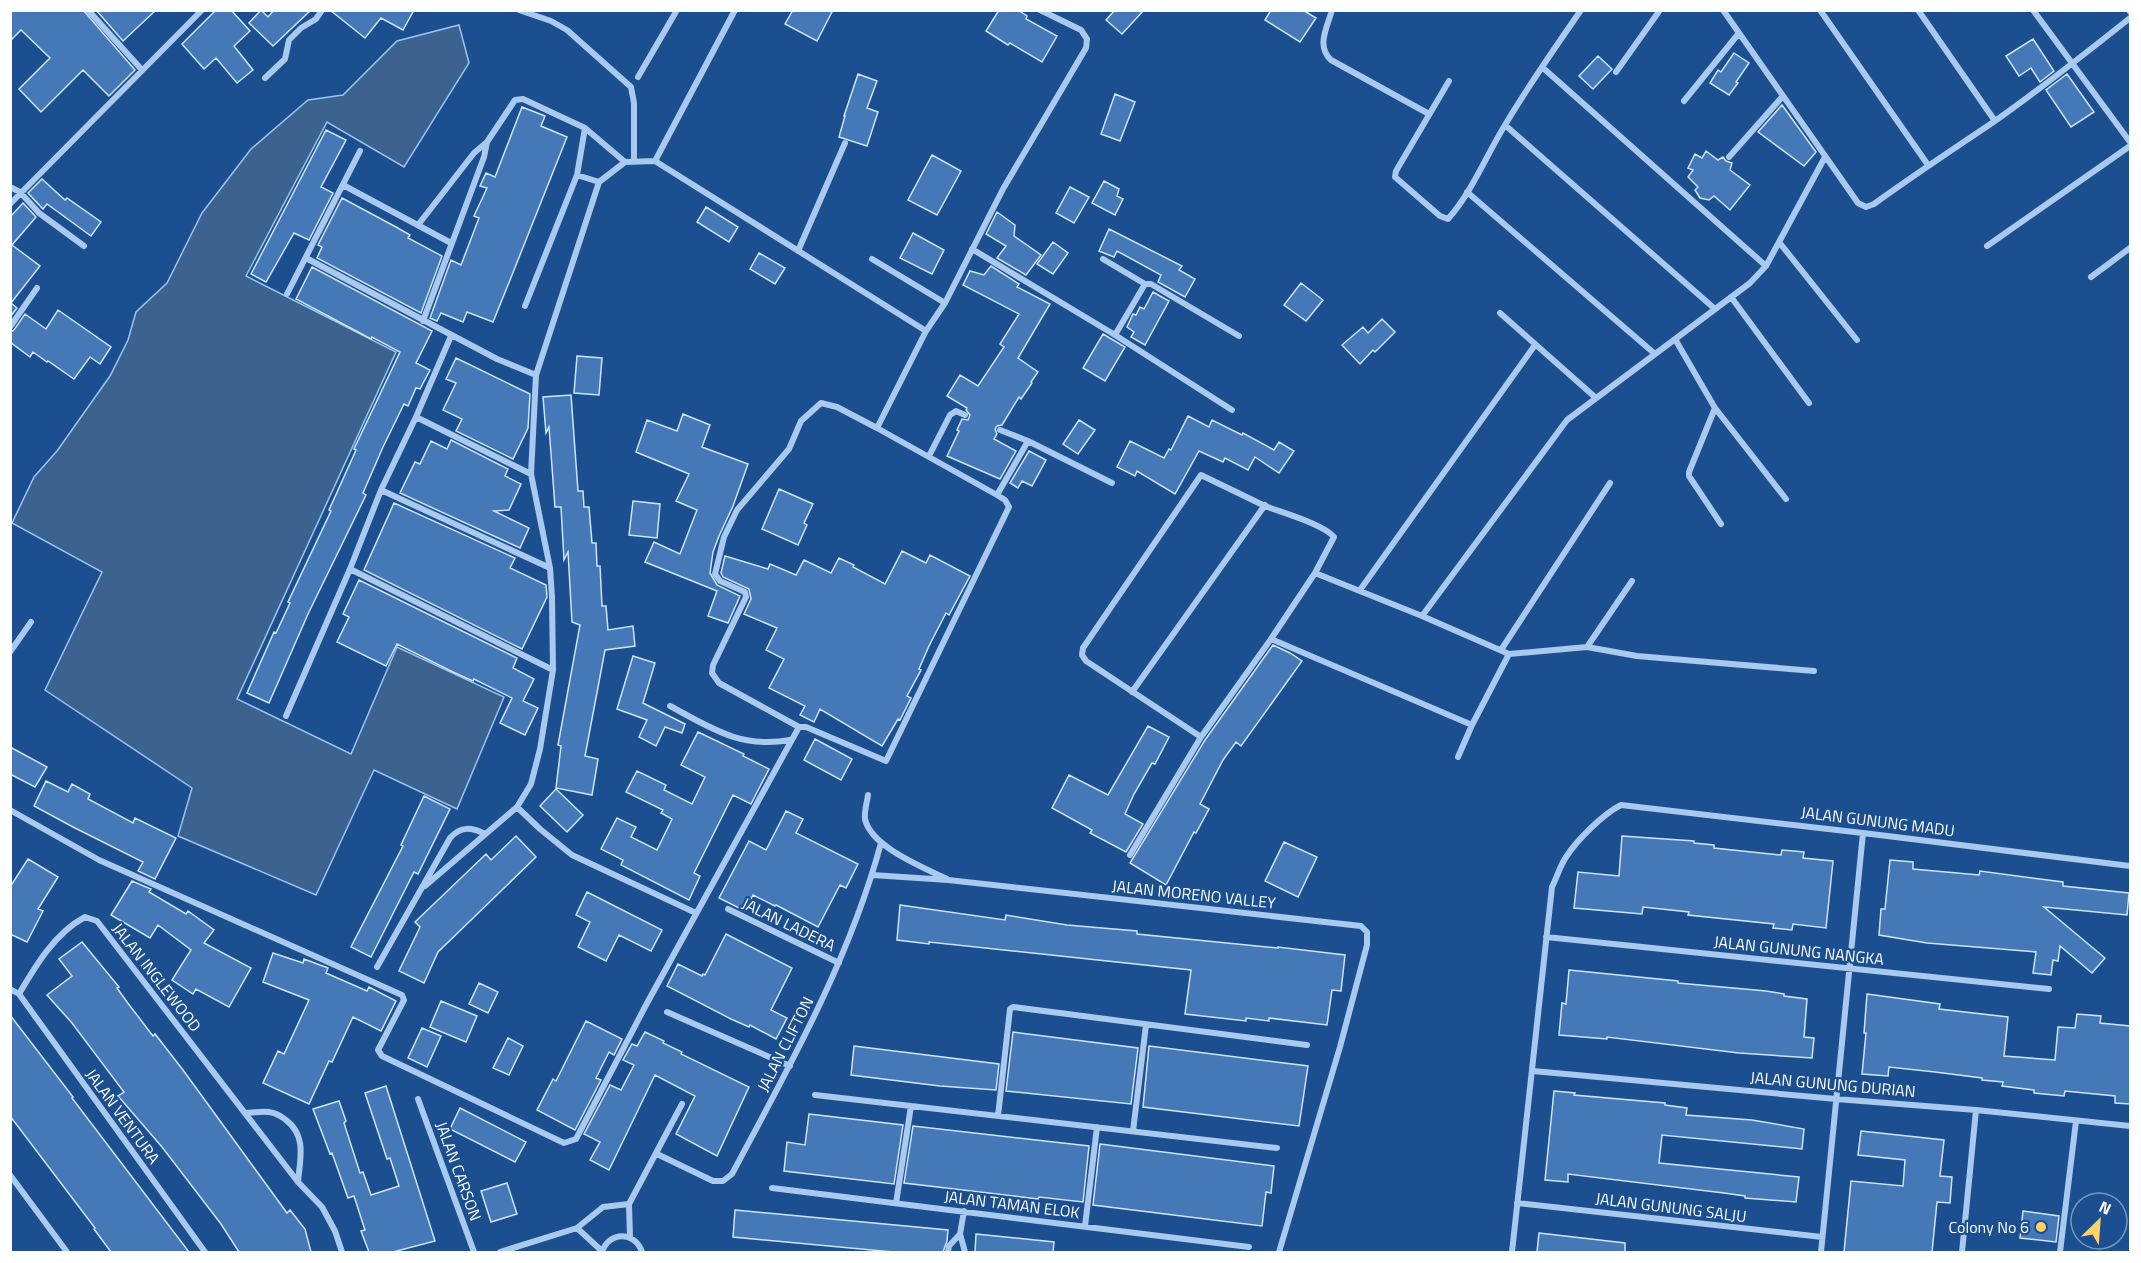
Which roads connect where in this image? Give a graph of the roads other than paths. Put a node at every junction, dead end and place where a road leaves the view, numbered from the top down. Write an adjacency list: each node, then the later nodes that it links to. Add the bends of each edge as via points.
1 (88, 10): 19 (street)
2 (202, 10): 19 (street)
3 (322, 10): 22 (street, via 290,40 285,59)
4 (519, 10): 36 (street, via 567,30 631,87)
5 (677, 10): 21 (street)
6 (735, 10): 37 (street)
7 (1040, 10): 53 (street, via 1081,30 1088,39 1086,48)
8 (1332, 10): 26 (street, via 1322,47 1325,54)
9 (1581, 10): 18 (street)
10 (1660, 10): 20 (street)
11 (1723, 10): 16 (street)
12 (1820, 10): 39 (street)
13 (1918, 10): 27 (street)
14 (2033, 10): 17 (street)
15 (2130, 18): 17 (street)
16 (1739, 33): 24 (street); 25 (street)
17 (2073, 64): 27 (street); 32 (street)
18 (1542, 67): 28 (street); 58 (street)
19 (142, 70): 44 (street)
20 (1616, 72)
21 (638, 77)
22 (265, 78)
23 (1449, 81): 26 (street)
24 (1783, 96): 34 (street); 35 (street)
25 (1684, 101)
26 (1429, 114): 45 (street, via 1395,177 1448,219)
27 (1995, 121): 39 (street)
28 (1505, 125): 45 (street); 66 (street)
29 (585, 128): 30 (street, via 523,99 515,100); 38 (street); 40 (street)
30 (487, 142): 47 (street); 49 (street)
31 (845, 143): 54 (street)
32 (2130, 144): 51 (street)
33 (360, 151): 42 (street)
34 (1825, 156): 39 (street, via 1858,203 1866,207); 48 (street)
35 (1729, 158)
36 (634, 160): 37 (street); 38 (street)
37 (655, 161): 54 (street)
38 (625, 162): 41 (street)
39 (1928, 165)
40 (577, 175): 41 (street); 65 (street)
41 (598, 182): 78 (street)
42 (343, 185): 47 (street); 55 (street)
43 (10, 187): 44 (street)
44 (20, 192): 46 (street); 50 (street, via 39,213)
45 (1467, 192): 77 (street)
46 (10, 204)
47 (418, 225): 49 (street)
48 (1779, 242): 58 (street); 75 (street)
49 (451, 243): 68 (street)
50 (84, 246)
51 (1987, 246)
52 (2130, 248): 59 (street)
53 (972, 249): 64 (street); 71 (street)
54 (798, 250): 70 (street)
55 (306, 258): 62 (street); 68 (street)
56 (872, 259): 64 (street)
57 (1103, 259): 60 (street)
58 (1766, 266): 63 (street)
59 (2091, 277)
60 (1145, 284): 71 (street); 73 (street)
61 (37, 288): 69 (street)
62 (287, 294)
63 (1731, 297): 66 (street); 80 (street)
64 (945, 303): 70 (street)
65 (525, 306)
66 (1715, 309): 74 (street)
67 (1500, 313): 76 (street)
68 (423, 321): 72 (street)
69 (10, 327)
70 (926, 332): 85 (street)
71 (1115, 335): 82 (street)
72 (451, 336): 78 (street); 84 (street)
73 (1239, 336)
74 (1675, 339): 77 (street); 81 (street)
75 (1857, 340)
76 (1535, 345): 79 (street); 101 (street)
77 (1655, 354): 79 (street)
78 (536, 375): 89 (street)
79 (1596, 398): 102 (street, via 1567,420)
80 (1809, 403)
81 (1715, 408): 94 (street); 96 (street, via 1689,476)
82 (1232, 410)
83 (965, 415): 88 (street, via 956,411 950,415)
84 (416, 417): 89 (street); 92 (street)
85 (877, 428): 88 (street); 115 (street, via 821,403 801,421 789,449 737,510 724,537 715,574 720,581 745,592 746,597 712,673 719,683)
86 (1000, 430): 87 (street)
87 (1028, 441): 90 (street); 93 (street)
88 (929, 456): 93 (street)
89 (531, 474): 97 (street)
90 (1112, 483)
91 (1610, 483): 106 (street)
92 (381, 490): 97 (street); 98 (street)
93 (997, 495): 115 (street, via 1009,507 886,761)
94 (1786, 499)
95 (1265, 505): 99 (street, via 1332,534 1334,537); 111 (street); 111 (street, via 1201,475 1083,648 1086,661)
96 (1720, 524)
97 (550, 568): 109 (street)
98 (350, 569): 109 (street); 113 (street)
99 (1315, 573): 101 (street); 104 (street)
100 (1632, 581): 105 (street)
101 (1360, 590): 102 (street)
102 (1422, 616): 106 (street)
103 (31, 622): 107 (street)
104 (1271, 639): 114 (street); 116 (street)
105 (1587, 647): 108 (street); 110 (street, via 1637,656)
106 (1501, 650): 108 (street)
107 (10, 652)
108 (1509, 654): 114 (street)
109 (553, 670): 120 (street, via 531,784)
110 (1814, 671)
111 (1132, 693): 116 (street)
112 (670, 706): 117 (street, via 742,741)
113 (286, 716)
114 (1472, 724): 118 (street)
115 (799, 727): 117 (street)
116 (1201, 737): 125 (street)
117 (790, 740): 131 (street)
118 (1458, 757)
119 (868, 795): 124 (street, via 866,822)
120 (517, 807): 123 (street); 131 (street, via 572,855)
121 (10, 810): 131 (street, via 99,860 402,995 404,1000 378,1050 382,1056 564,1143 576,1139)
122 (1863, 833): 126 (street, JALAN GUNUNG MADU); 132 (street, JALAN GUNUNG MADU, via 1621,806 1610,811 1566,856 1552,887); 135 (street)
123 (485, 834): 129 (street); 129 (street, via 466,828 457,830)
124 (881, 843): 127 (street, JALAN CLIFTON); 128 (street, JALAN MORENO VALLEY)
125 (1130, 855)
126 (2130, 866)
127 (872, 875): 128 (street, JALAN MORENO VALLEY); 133 (street, JALAN CLIFTON)
128 (948, 880): 180 (street, JALAN MORENO VALLEY, via 1361,926 1367,932 1340,1047)
129 (425, 886): 134 (street)
130 (728, 909): 133 (street, JALAN LADERA)
131 (696, 913)
132 (1546, 937): 135 (street, JALAN GUNUNG NANGKA); 143 (street)
133 (839, 963): 142 (street, JALAN CLIFTON)
134 (377, 967)
135 (1850, 969): 137 (street, JALAN GUNUNG NANGKA); 146 (street)
136 (10, 989): 138 (street)
137 (2049, 989)
138 (20, 994): 150 (street, JALAN INGLEWOOD, via 36,964 72,924 85,917 97,921); 172 (street, JALAN VENTURA)
139 (667, 1012): 142 (street)
140 (1146, 1025): 141 (street); 151 (street, via 1013,1007); 155 (street)
141 (1307, 1045)
142 (790, 1066): 157 (street, JALAN CLIFTON, via 732,1174 723,1181 713,1181)
143 (1533, 1071): 146 (street, JALAN GUNUNG DURIAN); 162 (street)
144 (815, 1095): 148 (street)
145 (418, 1099): 174 (street, JALAN CARSON)
146 (1836, 1099): 149 (street, JALAN GUNUNG DURIAN); 169 (street)
147 (681, 1104): 157 (street)
148 (911, 1106): 151 (street); 161 (street)
149 (1976, 1110): 152 (street, JALAN GUNUNG DURIAN); 183 (street)
150 (245, 1113): 159 (street, JALAN INGLEWOOD); 159 (street, via 270,1112 294,1126 302,1146)
151 (998, 1116): 154 (street)
152 (2076, 1121): 153 (street, JALAN GUNUNG DURIAN); 184 (street)
153 (2130, 1126)
154 (1097, 1127): 155 (street); 165 (street)
155 (1133, 1131): 156 (street)
156 (1277, 1148)
157 (657, 1154): 163 (street)
158 (10, 1175): 171 (street)
159 (298, 1182): 173 (street, JALAN INGLEWOOD, via 322,1207)
160 (772, 1188): 161 (street, JALAN TAMAN ELOK)
161 (896, 1203): 164 (street, JALAN TAMAN ELOK)
162 (1517, 1203): 169 (street, JALAN GUNUNG SALJU); 181 (street)
163 (629, 1204): 166 (street, via 603,1207); 168 (street)
164 (963, 1211): 165 (street, JALAN TAMAN ELOK); 167 (street)
165 (1085, 1226): 170 (street, JALAN TAMAN ELOK)
166 (577, 1228): 175 (street); 176 (street)
167 (960, 1234): 178 (street); 179 (street)
168 (630, 1237): 176 (street, via 616,1236); 177 (street)
169 (1822, 1238): 182 (street)
170 (1249, 1247)
171 (67, 1252)
172 (205, 1252)
173 (342, 1252)
174 (474, 1252)
175 (500, 1252)
176 (603, 1252)
177 (642, 1252)
178 (948, 1252)
179 (965, 1252)
180 (1279, 1252)
181 (1512, 1252)
182 (1821, 1252)
183 (1962, 1252)
184 (2060, 1252)

